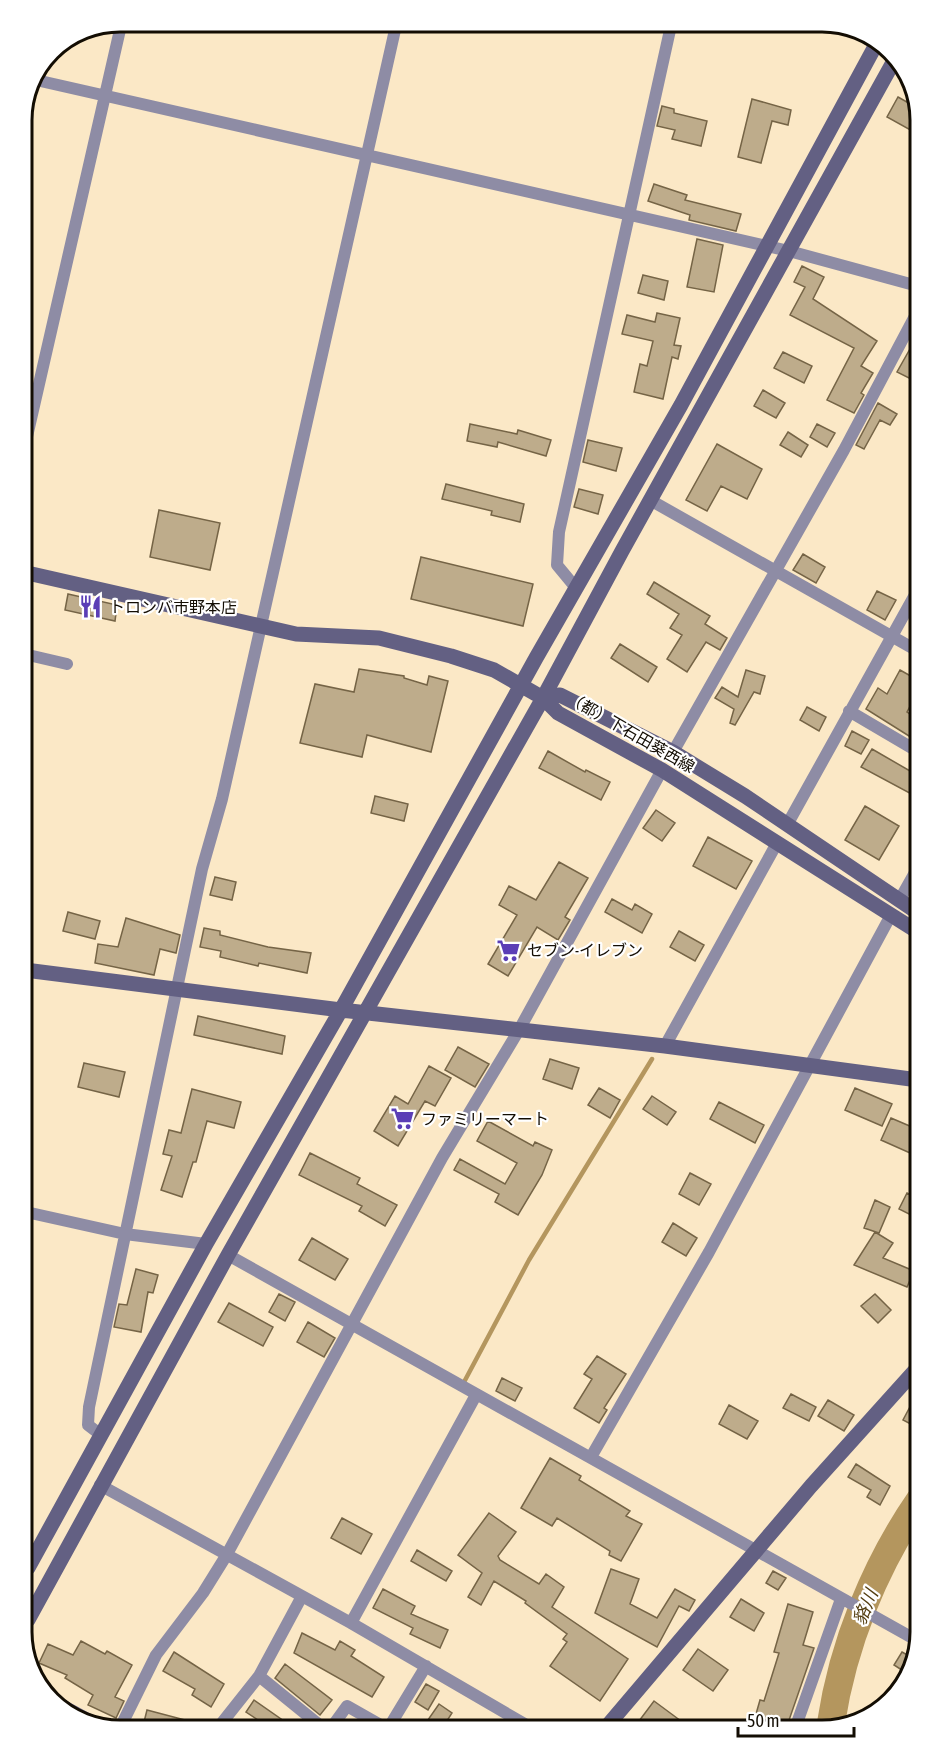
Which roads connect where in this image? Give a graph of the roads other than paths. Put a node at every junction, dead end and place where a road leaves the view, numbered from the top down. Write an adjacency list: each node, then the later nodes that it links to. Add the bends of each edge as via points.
1 (120, 31): 7 (street)
2 (395, 31): 8 (street)
3 (670, 32): 9 (street)
4 (874, 48): 10 (street)
5 (891, 65): 11 (street)
6 (41, 81): 7 (street)
7 (104, 95): 8 (street); 14 (street)
8 (366, 157): 9 (street); 20 (street)
9 (628, 215): 10 (street); 18 (street, via 559,532 557,565)
10 (767, 247): 11 (street); 18 (street)
11 (789, 251): 12 (street); 15 (street)
12 (910, 284)
13 (910, 325): 16 (street)
14 (32, 415)
15 (650, 500): 16 (street); 26 (street)
16 (776, 571): 21 (street); 29 (street)
17 (32, 575): 20 (street)
18 (576, 588): 25 (street)
19 (910, 604): 21 (street)
20 (260, 627): 25 (street, via 296,634 379,638 494,670); 39 (street, via 222,799 202,869)
21 (892, 637): 22 (street); 27 (street)
22 (910, 647)
23 (32, 656): 24 (street)
24 (68, 664)
25 (520, 687): 26 (street); 40 (street)
26 (543, 698): 29 (street, （都）下石田葵西線, via 560,695); 30 (street, （都）下石田葵西線, via 558,713); 41 (street)
27 (849, 711): 28 (street); 31 (street)
28 (910, 747)
29 (673, 752): 31 (street, （都）下石田葵西線)
30 (662, 770): 32 (street, （都）下石田葵西線); 42 (street)
31 (787, 825): 34 (street, （都）下石田葵西線)
32 (777, 843): 36 (street, （都）下石田葵西線); 43 (street)
33 (910, 882): 34 (street)
34 (900, 901): 35 (street, （都）下石田葵西線)
35 (910, 907)
36 (891, 915): 37 (street, （都）下石田葵西線); 44 (street)
37 (910, 927)
38 (31, 971): 39 (street)
39 (178, 990): 40 (street); 47 (street)
40 (341, 1010): 41 (street); 48 (street)
41 (365, 1012): 42 (street); 49 (street)
42 (519, 1030): 43 (street); 50 (street, via 442,1158)
43 (665, 1046): 44 (street)
44 (808, 1066): 45 (street); 54 (street, via 709,1252)
45 (910, 1079)
46 (31, 1213): 47 (street)
47 (125, 1234): 48 (street); 53 (street, via 89,1407 88,1425)
48 (206, 1244): 53 (street)
49 (228, 1255): 50 (street); 55 (street)
50 (352, 1326): 52 (street); 57 (street)
51 (910, 1376): 56 (street)
52 (476, 1395): 54 (street); 62 (street)
53 (101, 1435): 58 (street)
54 (591, 1457): 56 (street)
55 (100, 1485): 57 (street); 61 (street)
56 (757, 1551): 60 (street); 73 (street)
57 (226, 1556): 59 (street); 66 (street, via 156,1655)
58 (31, 1562)
59 (301, 1598): 62 (street); 65 (street)
60 (845, 1600): 63 (street); 74 (street)
61 (31, 1614)
62 (351, 1623): 64 (street)
63 (910, 1636)
64 (426, 1666): 71 (street); 72 (street)
65 (259, 1676): 67 (street); 68 (street)
66 (124, 1719)
67 (226, 1719)
68 (312, 1719)
69 (337, 1719): 70 (street, via 347,1706)
70 (371, 1719)
71 (394, 1719)
72 (517, 1720)
73 (613, 1720)
74 (798, 1720)

